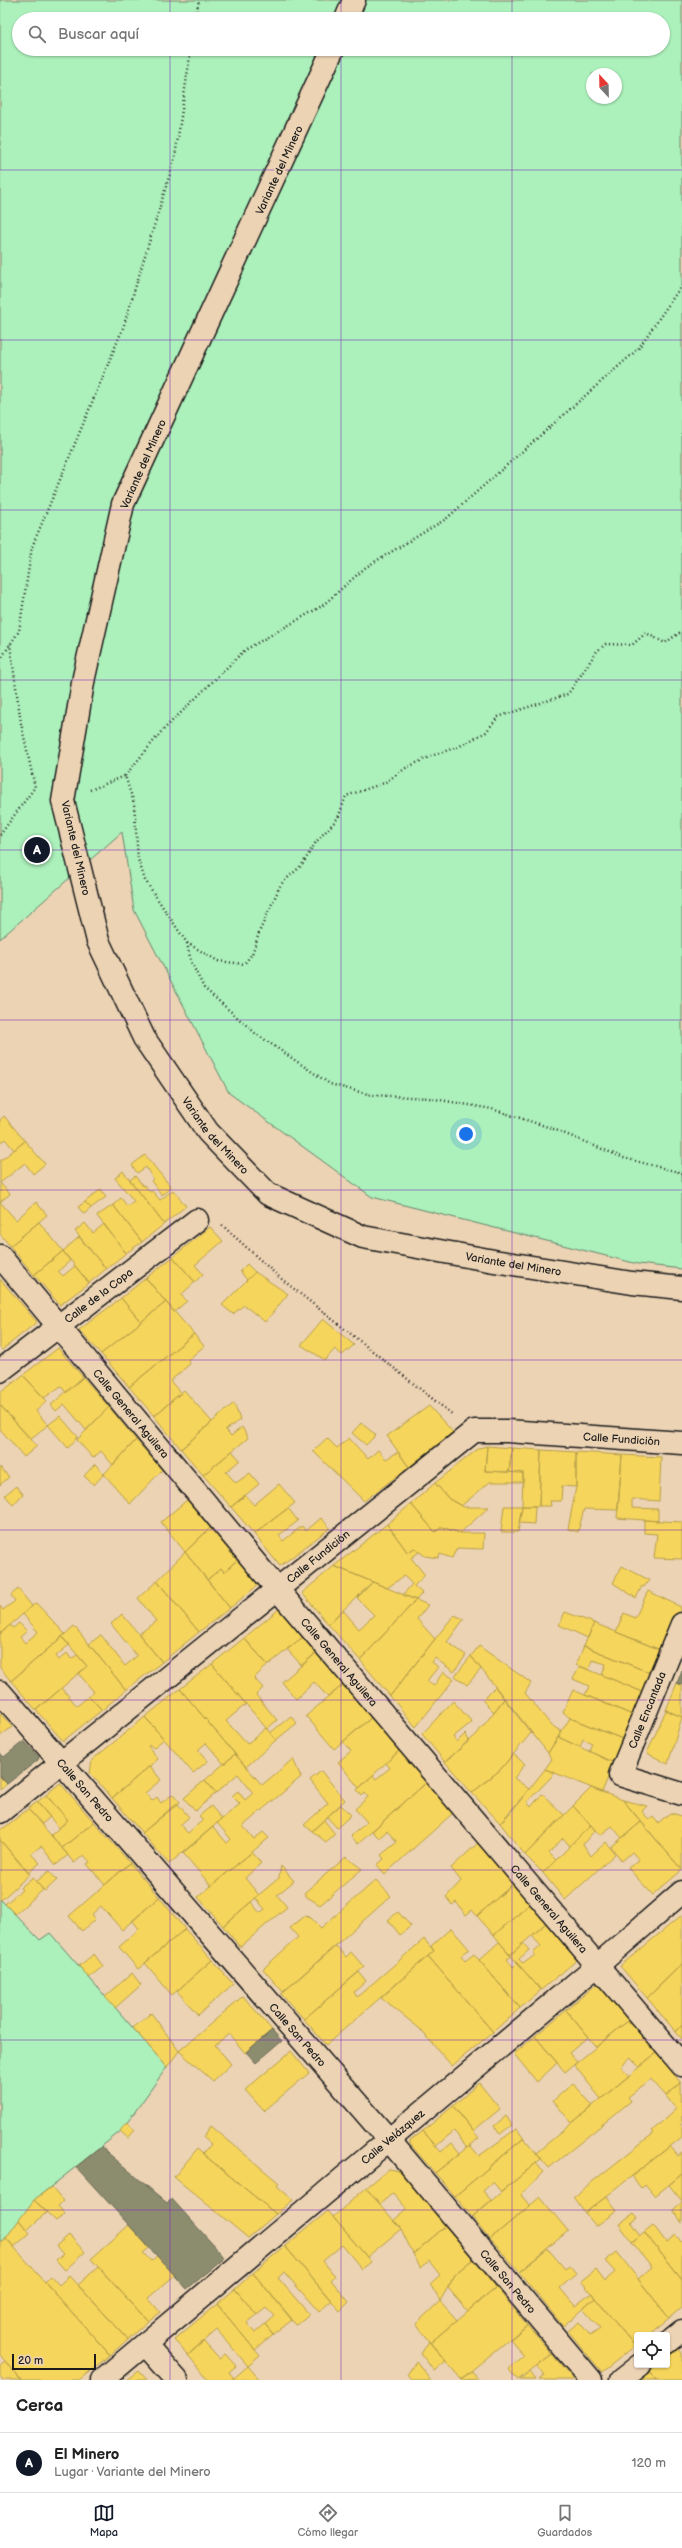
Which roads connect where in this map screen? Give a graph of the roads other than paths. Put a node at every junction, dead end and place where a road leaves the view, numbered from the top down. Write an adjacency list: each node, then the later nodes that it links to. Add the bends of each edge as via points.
1 (354, 0): 2 (street)
2 (349, 12)
3 (330, 56): 6 (street, Variante del Minero, via 123,504 84,677 63,801 98,941 144,1038 208,1132 268,1194 363,1237 494,1262)
4 (197, 1220): 7 (street, Calle de la Copa)
5 (0, 1256): 7 (street, Calle General Aguilera)
6 (682, 1288)
7 (59, 1326): 8 (street, Calle de la Copa); 10 (street, Calle General Aguilera)
8 (0, 1371)
9 (682, 1443): 10 (street, Calle Fundición, via 474,1431)
10 (278, 1590): 13 (street, Calle Fundición); 17 (street, Calle General Aguilera)
11 (682, 1624): 14 (street, Calle Encantada, via 620,1775)
12 (0, 1692): 13 (street, Calle San Pedro)
13 (60, 1762): 15 (street, Calle Fundición); 19 (street, Calle San Pedro)
14 (682, 1794)
15 (0, 1812)
16 (682, 1892): 17 (street, Calle Velázquez)
17 (599, 1964): 18 (street, Calle General Aguilera); 19 (street, Calle Velázquez)
18 (682, 2065)
19 (389, 2140): 22 (street, Calle Velázquez); 26 (street, Calle San Pedro)
20 (682, 2331): 21 (street)
21 (670, 2341)
22 (145, 2344): 24 (street, Calle Velázquez); 25 (street)
23 (636, 2368): 27 (street)
24 (102, 2380)
25 (177, 2380)
26 (592, 2380)
27 (621, 2380)

